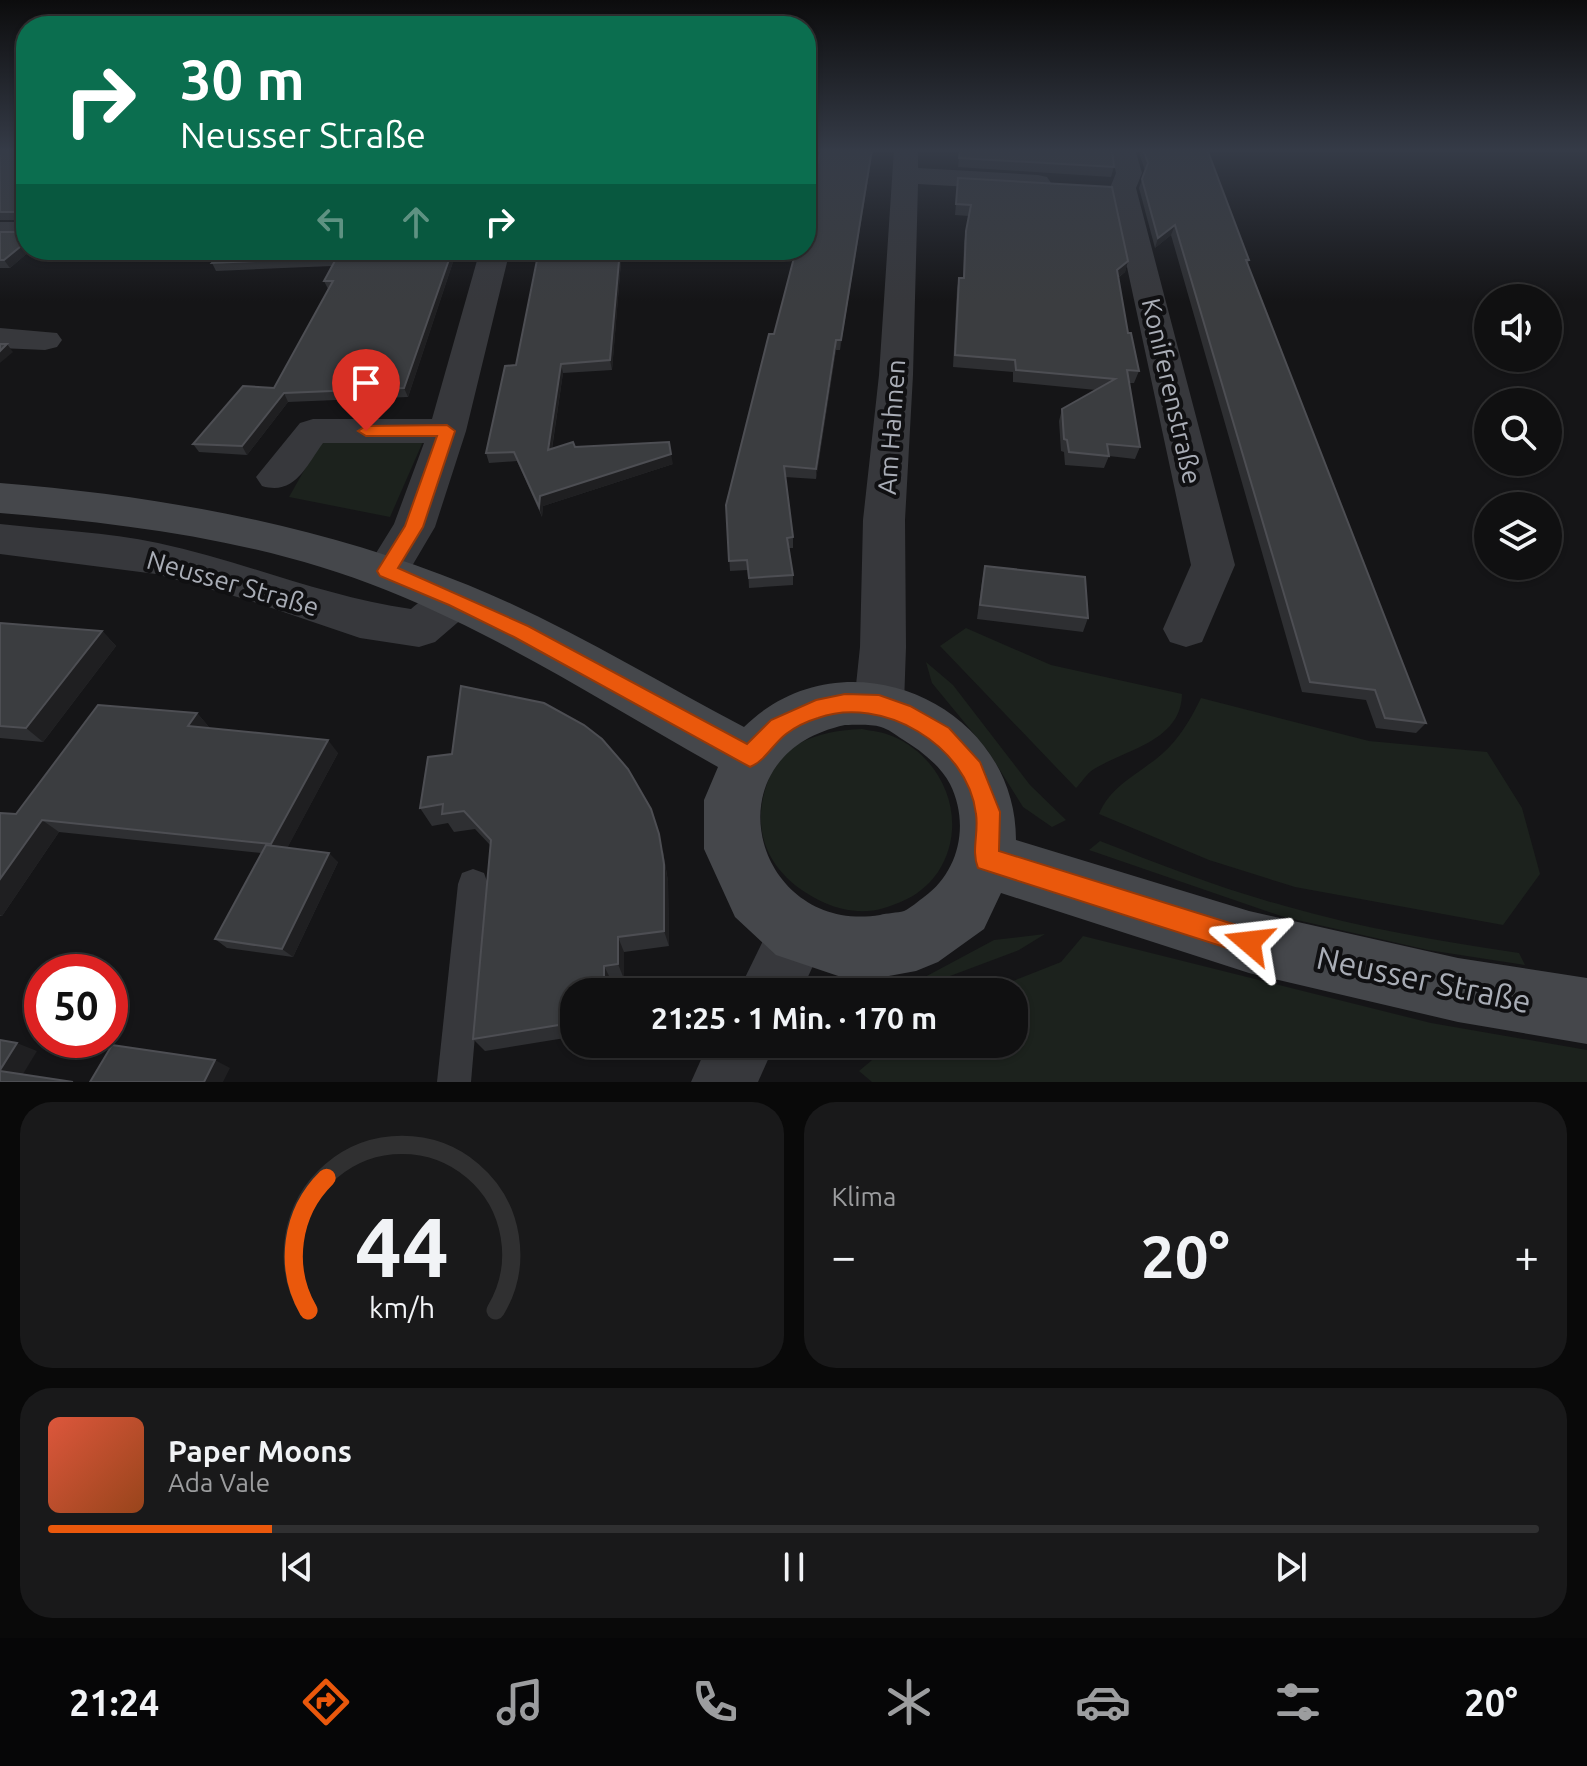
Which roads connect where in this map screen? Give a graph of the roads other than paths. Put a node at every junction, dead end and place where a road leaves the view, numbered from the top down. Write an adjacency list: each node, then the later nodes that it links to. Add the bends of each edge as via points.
1 (903, 199): 13 (street, Am Hahnen)
2 (1111, 199): 12 (street, Koniferenstraße, via 1213,565)
3 (492, 260): 6 (street)
4 (0, 338): 5 (street)
5 (45, 340)
6 (447, 431): 7 (street, via 313,431); 10 (street, via 414,527)
7 (276, 477)
8 (0, 498): 10 (main road, Neusser Straße, via 200,520)
9 (0, 539): 11 (street, Neusser Straße, via 156,558 360,620 419,629)
10 (387, 571): 11 (main road, Neusser Straße)
11 (455, 599): 14 (main road, Neusser Straße)
12 (1186, 629)
13 (879, 704): 14 (main road, via 816,709 779,727); 15 (main road, via 941,735 972,769 988,812)
14 (750, 757): 17 (main road, via 732,800 733,849 756,896)
15 (987, 860): 17 (main road, via 962,907 916,940 856,950); 19 (main road, Neusser Straße, via 1249,942 1458,990)
16 (473, 884): 21 (lane)
17 (798, 933): 18 (street)
18 (776, 978)
19 (1587, 1011)
20 (736, 1058): 22 (street)
21 (454, 1082)
22 (724, 1082)

